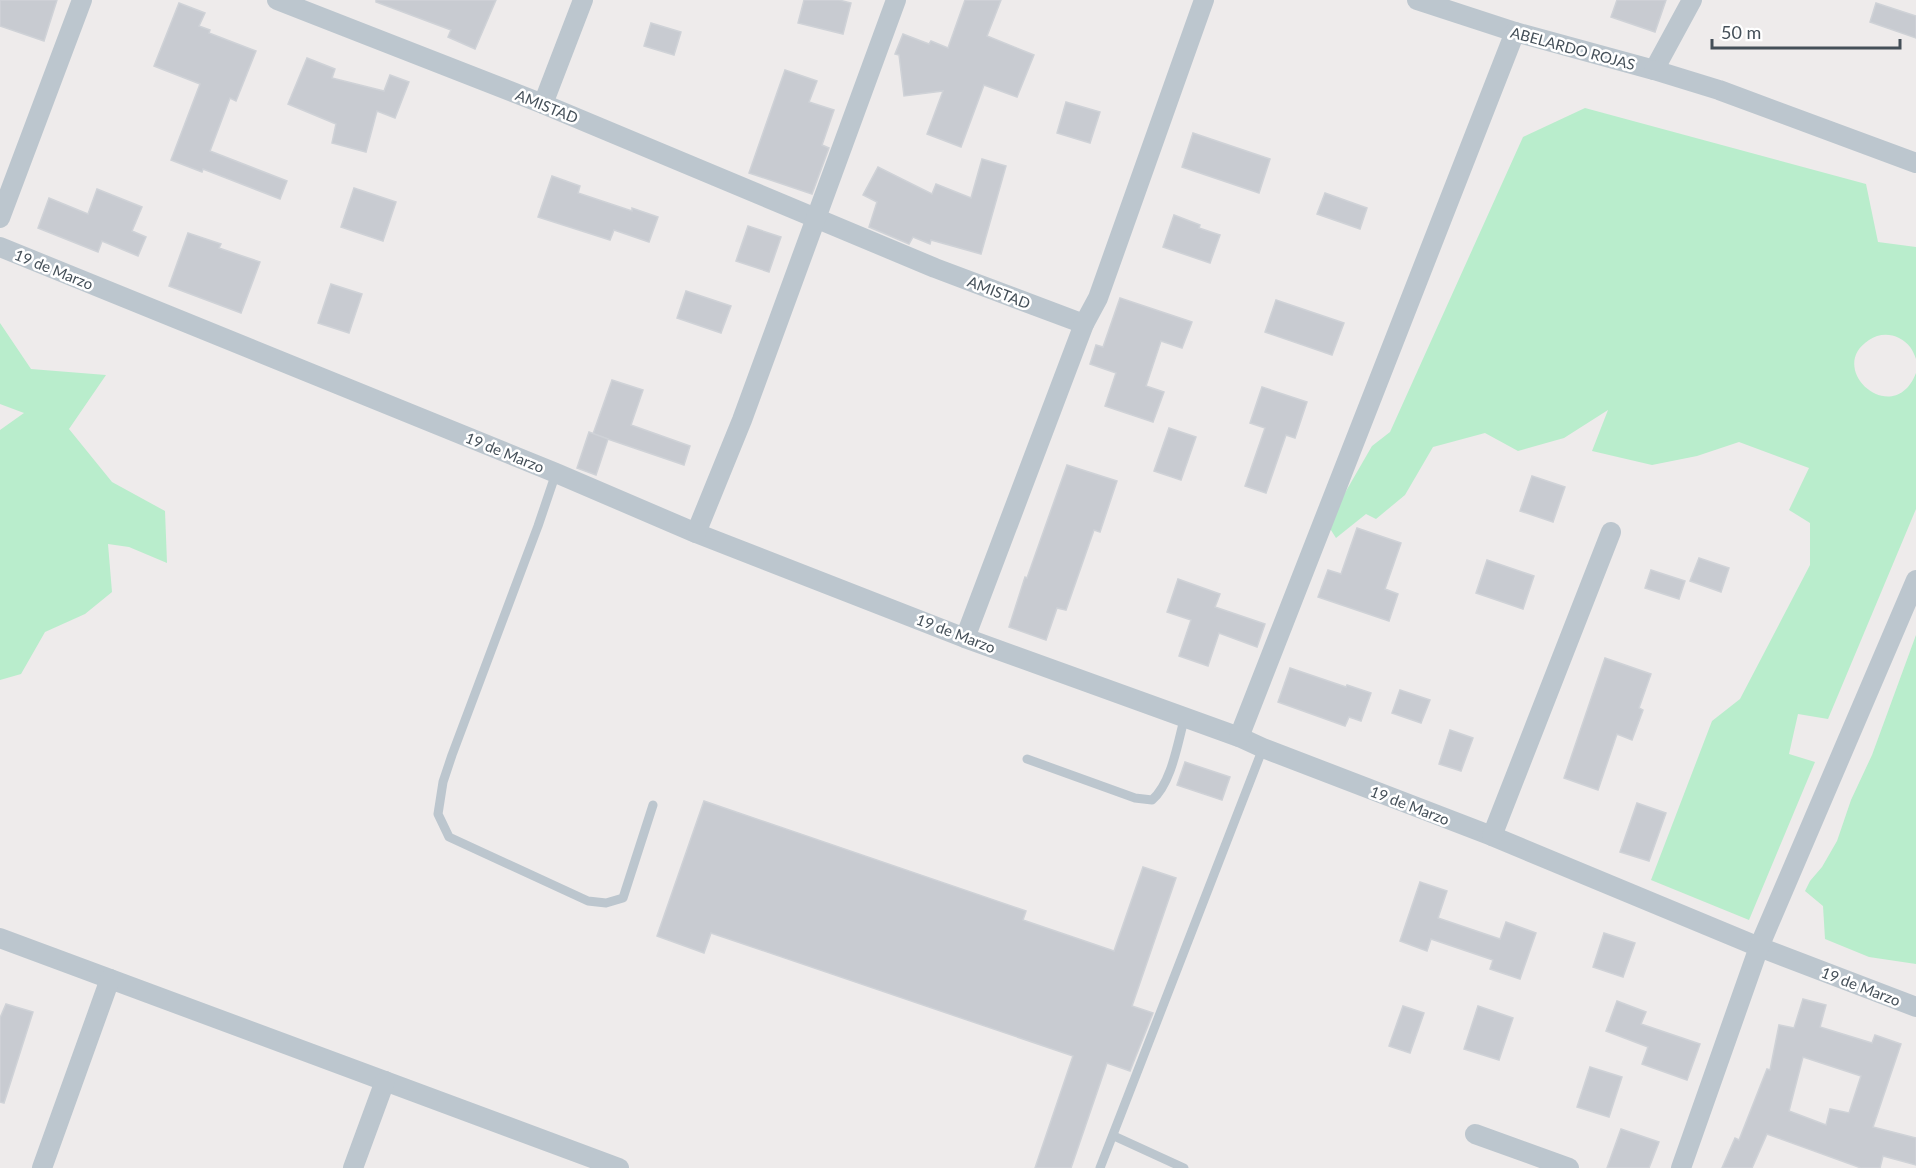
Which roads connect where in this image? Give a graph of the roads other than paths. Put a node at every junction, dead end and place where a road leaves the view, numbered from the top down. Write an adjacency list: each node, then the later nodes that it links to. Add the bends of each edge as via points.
1 (82, 0): 12 (street)
2 (583, 0): 10 (street)
3 (896, 0): 13 (street)
4 (1204, 0): 15 (street, via 1098,297)
5 (1417, 0): 8 (street, ABELARDO ROJAS)
6 (1692, 0): 9 (street, ABELARDO ROJAS)
7 (283, 1): 10 (street, AMISTAD)
8 (1515, 32): 9 (street, ABELARDO ROJAS); 22 (street)
9 (1654, 70): 11 (street, via 1719,90)
10 (543, 104): 13 (street, AMISTAD)
11 (1916, 164)
12 (0, 218)
13 (815, 218): 15 (street, AMISTAD); 18 (street, via 742,420)
14 (0, 247): 16 (street, 19 de Marzo)
15 (1084, 324): 20 (street)
16 (556, 473): 18 (street, 19 de Marzo); 25 (lane, via 452,754 438,814 449,837 588,900 606,903 623,898)
17 (1611, 532): 26 (street)
18 (696, 533): 20 (street, 19 de Marzo)
19 (1916, 580): 28 (street)
20 (965, 638): 21 (street, 19 de Marzo)
21 (1185, 716): 22 (street, 19 de Marzo); 24 (lane, via 1169,773 1161,792 1152,800 1135,798)
22 (1239, 737): 23 (street, 19 de Marzo)
23 (1263, 748): 26 (street, 19 de Marzo); 33 (lane)
24 (1027, 759)
25 (653, 805)
26 (1492, 836): 28 (street, 19 de Marzo)
27 (0, 938): 29 (street)
28 (1759, 947): 30 (street, 19 de Marzo); 40 (street)
29 (110, 979): 31 (street); 34 (street)
30 (1916, 1007)
31 (386, 1082): 35 (street); 36 (street)
32 (1475, 1134): 39 (street)
33 (1114, 1136): 37 (lane); 38 (lane)
34 (42, 1168)
35 (353, 1168)
36 (619, 1168)
37 (1100, 1168)
38 (1184, 1168)
39 (1569, 1168)
40 (1681, 1168)

